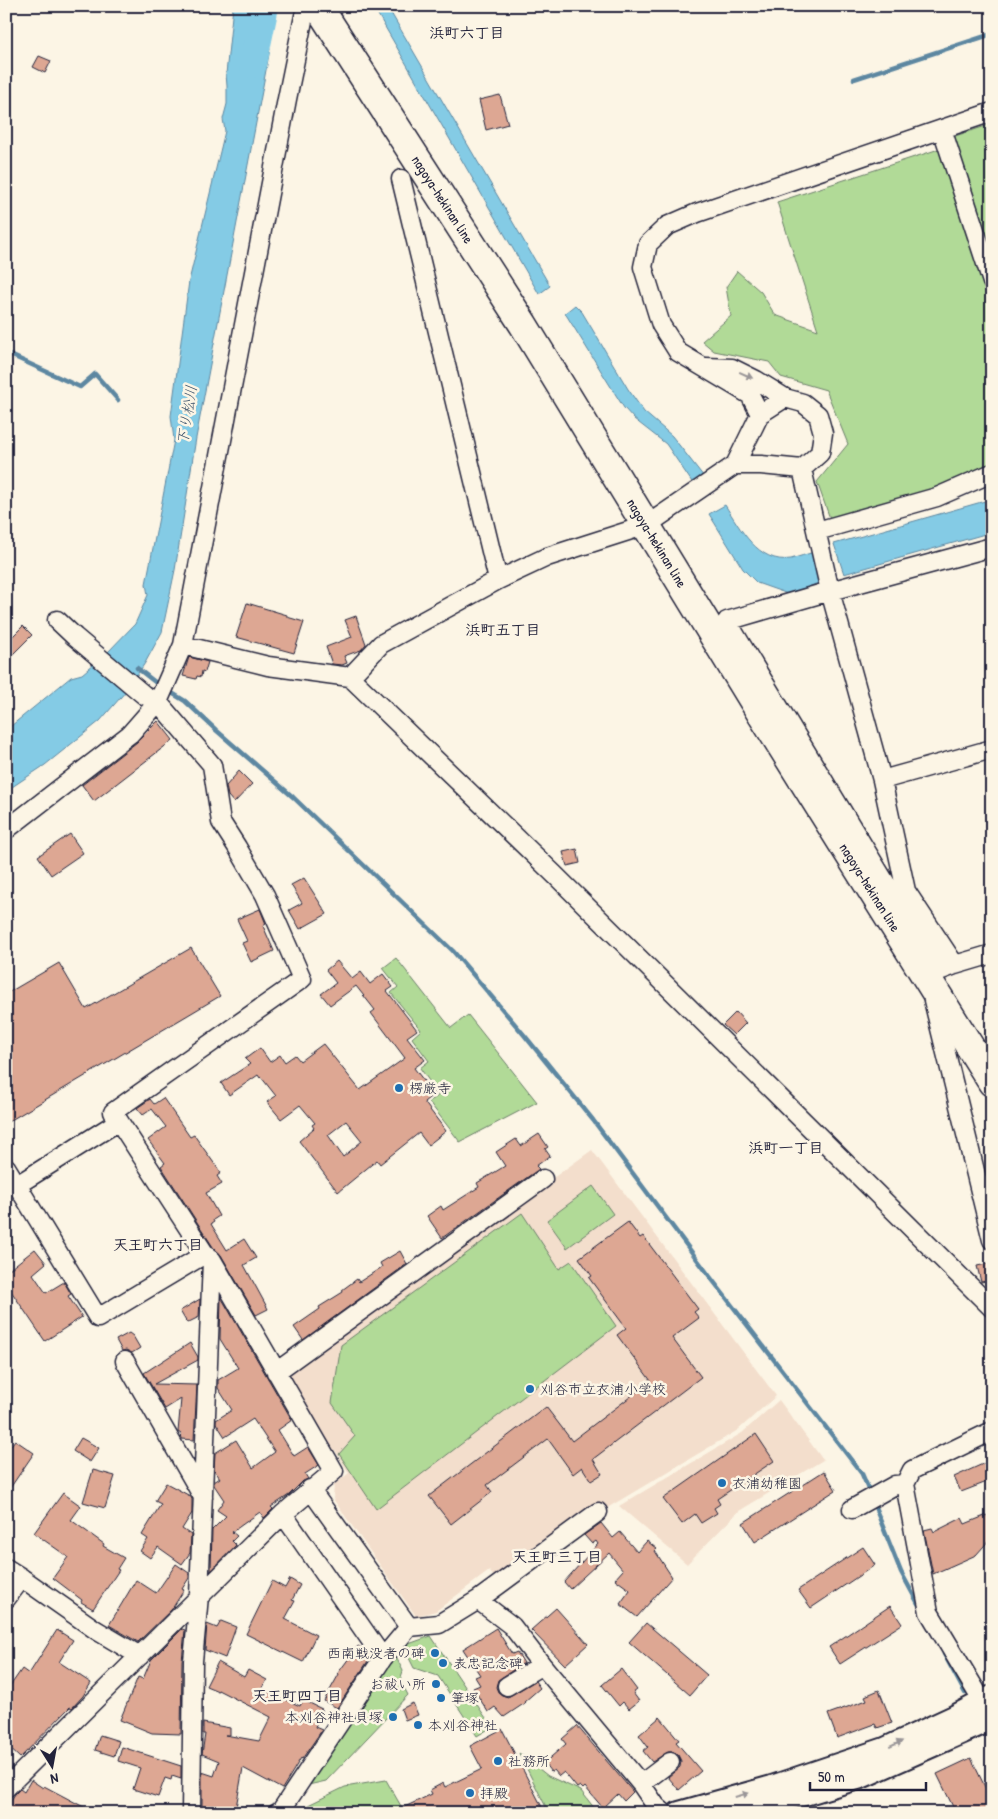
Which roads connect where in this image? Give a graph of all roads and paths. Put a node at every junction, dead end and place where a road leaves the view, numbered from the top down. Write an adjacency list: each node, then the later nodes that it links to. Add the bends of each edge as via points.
1 (306, 6): 19 (street)
2 (318, 6): 13 (main road, nagoya-hekinan line, via 523,324)
3 (992, 112): 4 (street)
4 (942, 128): 6 (street); 7 (street, via 697,213 667,226 648,244 643,267 661,325 678,352)
5 (400, 179): 16 (street)
6 (992, 282)
7 (703, 367): 8 (street, one-way to 8, via 732,368); 9 (street, via 750,395)
8 (785, 398): 9 (street); 11 (street, via 803,403 818,415 823,433 820,453)
9 (760, 414): 10 (street)
10 (735, 465): 11 (street); 13 (street)
11 (802, 470): 14 (street)
12 (992, 473): 14 (street, via 937,497)
13 (647, 525): 16 (street, via 547,557); 27 (main road, nagoya-hekinan line)
14 (817, 532): 17 (street)
15 (992, 547): 17 (street)
16 (498, 580): 20 (street, via 381,644)
17 (830, 591): 23 (street); 26 (street, via 727,621 940,971)
18 (57, 620): 21 (street, via 74,637)
19 (183, 645): 20 (street, via 268,666); 21 (street)
20 (350, 677): 35 (street)
21 (154, 698): 24 (street, via 130,734); 29 (street, via 212,765 221,822 265,895 302,979 113,1112)
22 (992, 749): 23 (street)
23 (882, 780): 26 (street, via 906,891)
24 (6, 830)
25 (992, 954): 26 (street)
26 (955, 965)
27 (929, 985): 28 (main road, nagoya-hekinan line); 33 (street)
28 (992, 1082)
29 (119, 1121): 32 (street); 34 (street)
30 (6, 1168): 32 (street)
31 (543, 1179): 37 (street)
32 (17, 1185): 34 (street, via 98,1318)
33 (992, 1240)
34 (208, 1257): 37 (street); 41 (street)
35 (992, 1308)
36 (125, 1361): 41 (street)
37 (276, 1372): 40 (street, via 334,1471)
38 (992, 1430): 39 (street, via 912,1470)
39 (905, 1484): 42 (street, via 895,1485); 55 (street, via 929,1612)
40 (310, 1489): 44 (street); 50 (street)
41 (203, 1497): 47 (street)
42 (858, 1506)
43 (598, 1512): 49 (street)
44 (283, 1514): 47 (street); 52 (street)
45 (6, 1568): 46 (street)
46 (22, 1578): 48 (street); 51 (street, via 96,1630)
47 (199, 1596): 51 (street); 59 (street, via 193,1661)
48 (6, 1599)
49 (478, 1600): 50 (street, via 439,1624); 53 (street, via 512,1626)
50 (409, 1627): 52 (street)
51 (140, 1656): 58 (street)
52 (383, 1658): 60 (street)
53 (542, 1665): 54 (street); 57 (street)
54 (507, 1686)
55 (990, 1708): 62 (street, one-way to 55, via 772,1787 884,1749 954,1717); 63 (street, via 861,1777)
56 (670, 1762): 57 (street)
57 (641, 1784): 61 (street)
58 (6, 1788)
59 (190, 1813)
60 (277, 1813)
61 (664, 1813)
62 (679, 1813)
63 (742, 1813)

